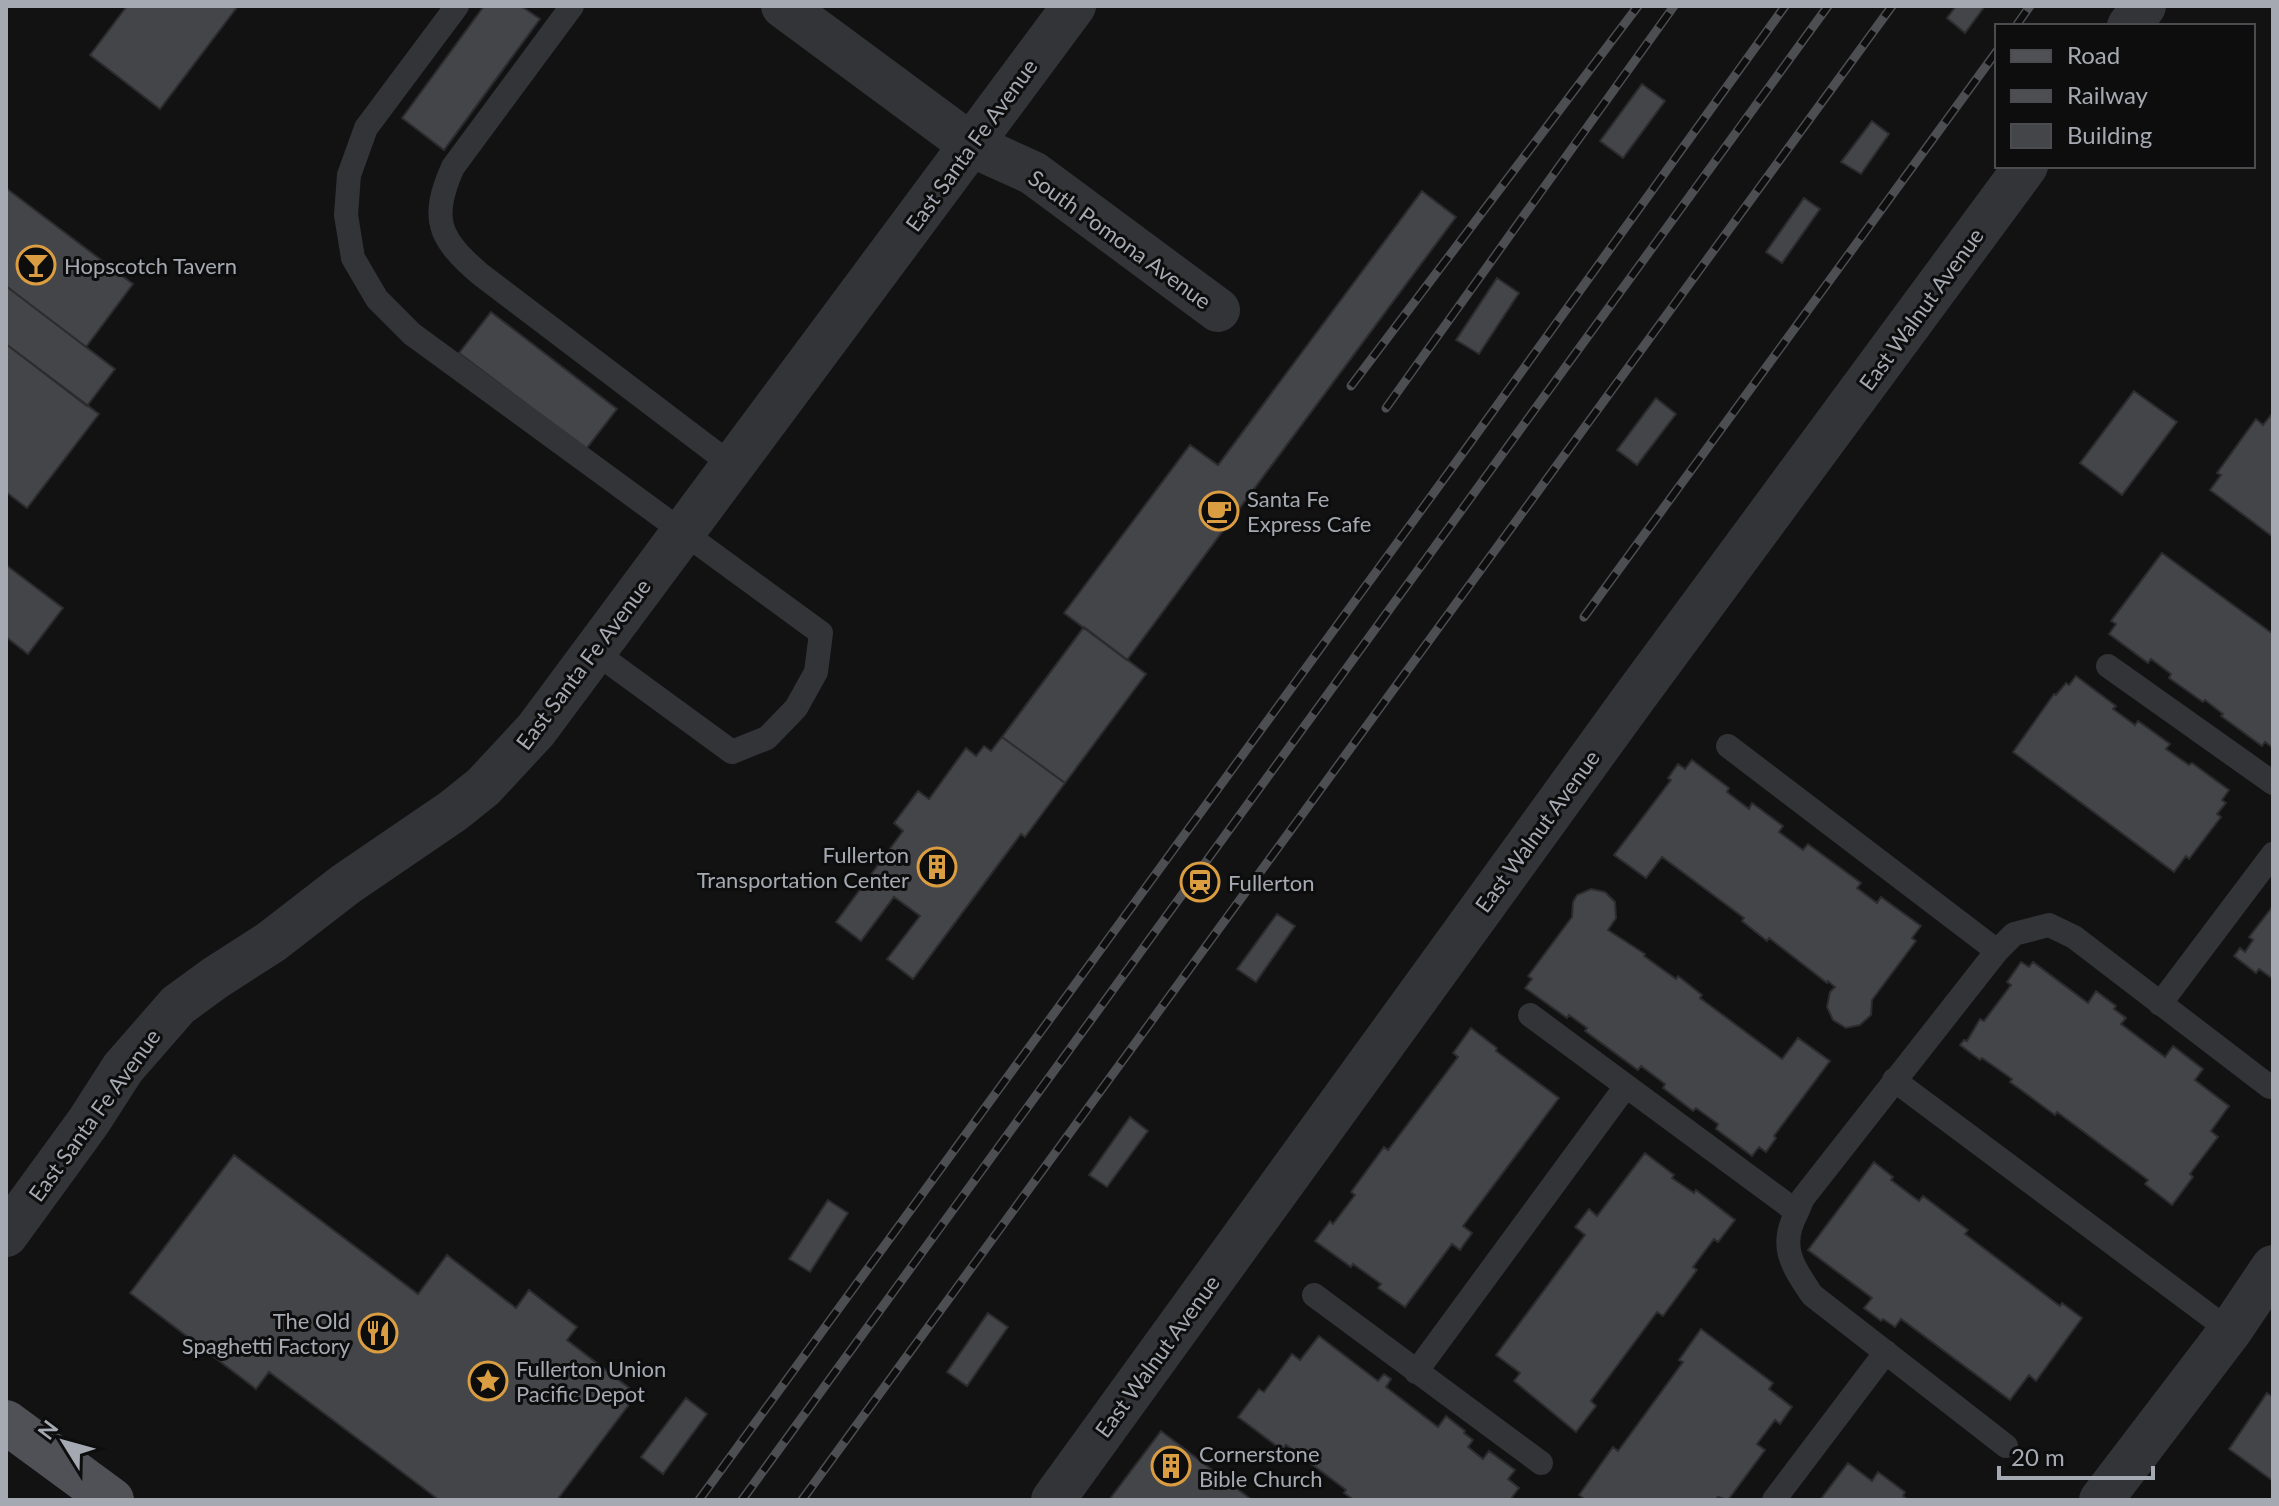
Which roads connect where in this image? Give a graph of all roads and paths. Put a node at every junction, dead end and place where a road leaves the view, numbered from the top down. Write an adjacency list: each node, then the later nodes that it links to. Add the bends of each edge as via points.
1 (457, 6): 11 (lane, via 366,128 349,175 346,215 353,258 377,299 412,334)
2 (572, 6): 10 (lane, via 453,167 439,214 446,239 480,274)
3 (783, 6): 7 (street, South Pomona Avenue)
4 (1074, 6): 7 (street, East Santa Fe Avenue)
5 (2144, 6): 6 (street)
6 (2130, 24)
7 (971, 145): 9 (street, South Pomona Avenue, via 1033,173); 10 (street, East Santa Fe Avenue)
8 (2025, 168): 34 (street, East Walnut Avenue)
9 (1218, 310)
10 (733, 466): 11 (street, East Santa Fe Avenue)
11 (682, 533): 12 (street, East Santa Fe Avenue); 12 (lane, via 821,633 816,672 796,708 767,738 732,752)
12 (595, 652): 24 (street, East Santa Fe Avenue, via 536,730 483,787 178,1005 123,1068)
13 (2108, 666): 15 (lane)
14 (1728, 746): 17 (lane)
15 (2273, 783)
16 (2273, 854): 18 (lane)
17 (1997, 951): 18 (lane, via 2014,934 2049,925 2074,937); 20 (lane)
18 (2160, 1004): 22 (lane)
19 (1530, 1015): 21 (lane)
20 (1894, 1080): 23 (lane); 27 (lane)
21 (1626, 1086): 23 (lane); 29 (lane)
22 (2270, 1087)
23 (1797, 1212): 28 (lane, via 1789,1227 1790,1261 1812,1295)
24 (6, 1235)
25 (2273, 1267): 27 (street)
26 (1314, 1295): 29 (lane)
27 (2230, 1331): 36 (street)
28 (1886, 1352): 31 (lane); 35 (lane)
29 (1416, 1372): 32 (lane)
30 (6, 1422): 33 (main road)
31 (2006, 1446)
32 (1541, 1463)
33 (112, 1500)
34 (1053, 1500)
35 (1774, 1500)
36 (2101, 1500)

